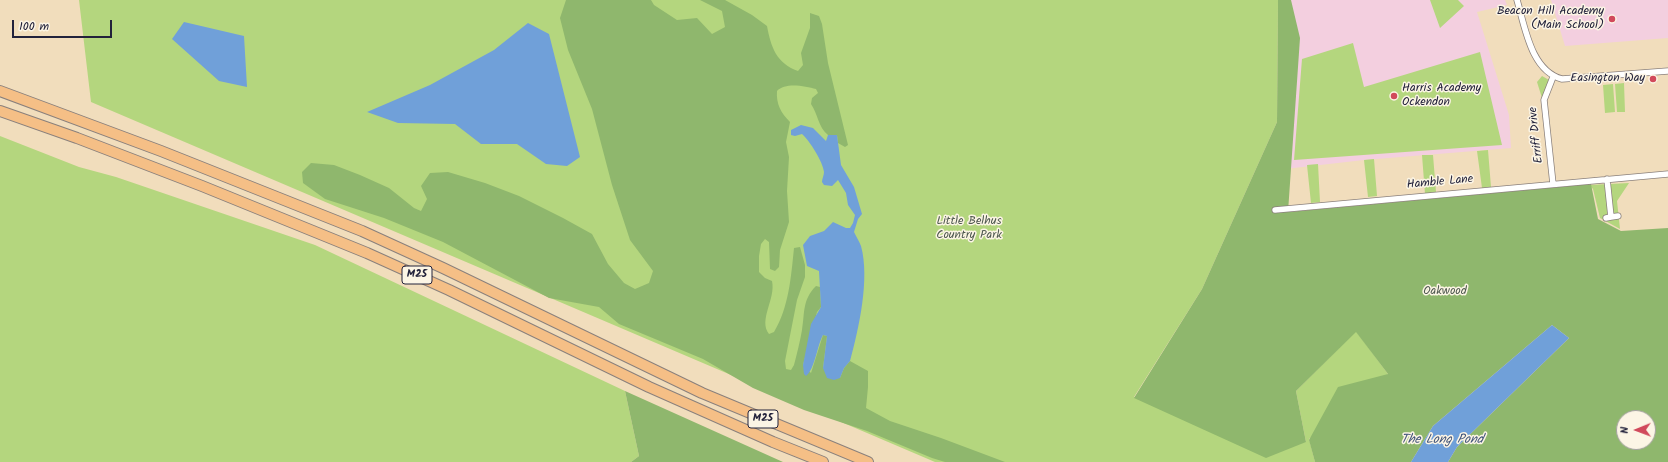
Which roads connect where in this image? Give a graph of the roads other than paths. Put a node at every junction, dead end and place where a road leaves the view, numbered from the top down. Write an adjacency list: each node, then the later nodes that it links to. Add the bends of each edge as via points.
1 (1517, 0): 3 (street, via 1534,55 1540,66)
2 (1668, 71): 3 (street, via 1562,80)
3 (1553, 77): 8 (street, Erriff Drive, via 1544,100)
4 (0, 91): 12 (highway, M25, via 161,150 362,231 702,393)
5 (0, 111): 11 (highway, M25, via 133,159 361,250 649,387)
6 (1668, 174): 7 (street, Hamble Lane)
7 (1607, 179): 8 (street, Hamble Lane); 10 (street, via 1608,217)
8 (1553, 184): 9 (street, Hamble Lane)
9 (1275, 210)
10 (1618, 216)
11 (823, 462)
12 (868, 462)

